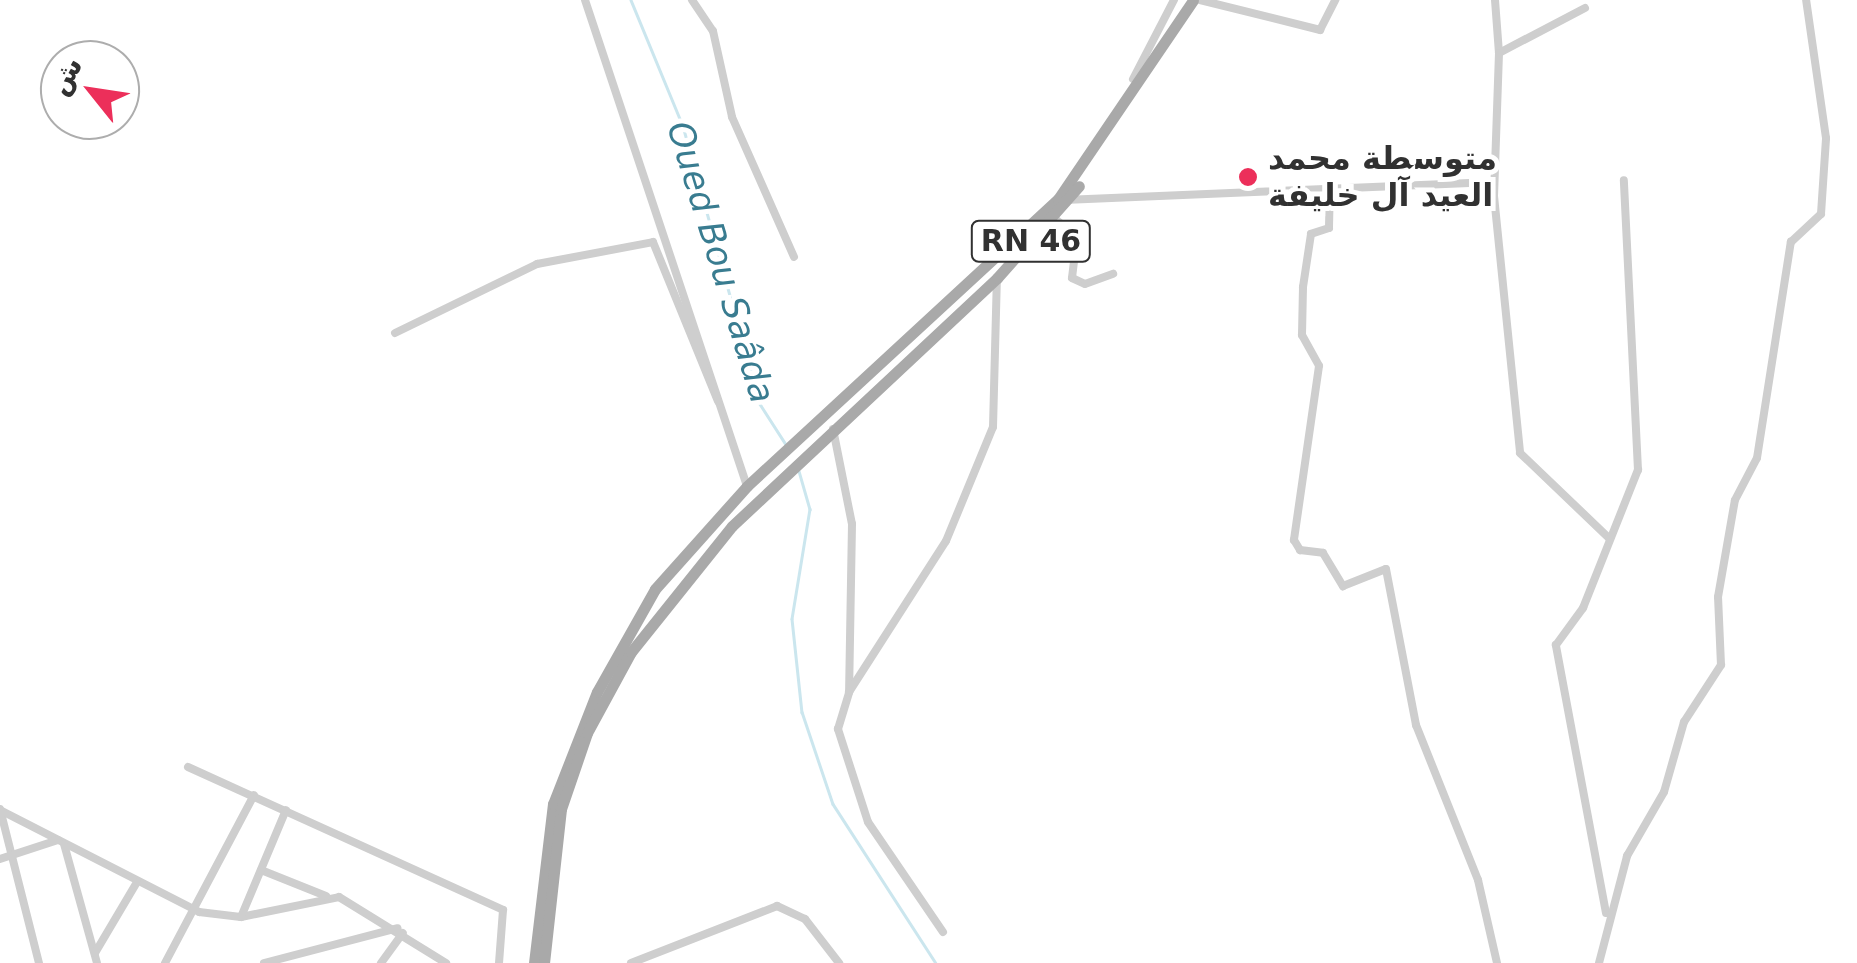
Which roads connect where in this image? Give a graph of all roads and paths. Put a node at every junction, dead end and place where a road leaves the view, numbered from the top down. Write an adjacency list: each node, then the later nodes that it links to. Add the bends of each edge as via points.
1 (585, 0): 20 (street)
2 (692, 0): 16 (street, via 713,31 732,117)
3 (1174, 0): 10 (street)
4 (1198, 0): 5 (street, via 1320,30); 10 (main road, RN 46); 14 (main road, RN 46)
5 (1335, 0)
6 (1495, 0): 9 (street)
7 (1806, 0): 36 (street, via 1826,138 1821,214 1791,242 1758,458 1735,500 1718,597 1721,665 1684,722 1664,792)
8 (1585, 8): 9 (street)
9 (1499, 53): 12 (street)
10 (1092, 160): 14 (main road, RN 46)
11 (1624, 180): 23 (street, via 1620,232 1640,447 1624,516)
12 (1494, 182): 13 (street); 23 (street, via 1520,453)
13 (1330, 183): 14 (street); 53 (street, via 1328,228 1311,234 1303,288 1302,335 1319,366 1294,540 1300,550 1323,553 1343,586 1386,568 1416,725 1478,880)
14 (1064, 200): 15 (main road, RN 46); 22 (main road, RN 46)
15 (1053, 217): 17 (street, via 1076,237 1072,278 1085,284); 18 (main road, RN 46)
16 (794, 257)
17 (1114, 274)
18 (997, 278): 21 (main road, RN 46); 24 (street, via 993,427 927,577)
19 (395, 332): 20 (street, via 537,264 653,242 688,345)
20 (725, 412): 22 (street)
21 (833, 428): 24 (street, via 852,524); 50 (main road, RN 46, via 665,602 587,732 551,860)
22 (748, 486): 49 (main road, RN 46, via 655,590 578,732 541,862)
23 (1608, 537): 36 (street, via 1583,608 1556,644)
24 (850, 692): 39 (street, via 838,729 862,807)
25 (188, 766): 26 (street)
26 (254, 795): 28 (street); 35 (street)
27 (0, 810): 29 (street); 30 (street)
28 (286, 810): 32 (street); 48 (street, via 503,910)
29 (61, 842): 30 (street); 33 (street); 41 (street)
30 (12, 856): 31 (street); 42 (street)
31 (0, 859)
32 (261, 870): 34 (street); 37 (street)
33 (137, 882): 35 (street); 41 (street)
34 (327, 896): 37 (street); 38 (street)
35 (199, 912): 37 (street); 43 (street)
36 (1606, 914): 54 (street)
37 (241, 917)
38 (401, 930): 40 (street); 46 (street); 47 (street)
39 (944, 932)
40 (316, 951): 44 (street); 45 (street)
41 (96, 958)
42 (38, 963)
43 (165, 963)
44 (264, 963)
45 (319, 963)
46 (381, 963)
47 (446, 963)
48 (499, 963)
49 (534, 963)
50 (544, 963)
51 (630, 963): 52 (street, via 784,906)
52 (840, 963)
53 (1497, 963)
54 (1599, 963)

